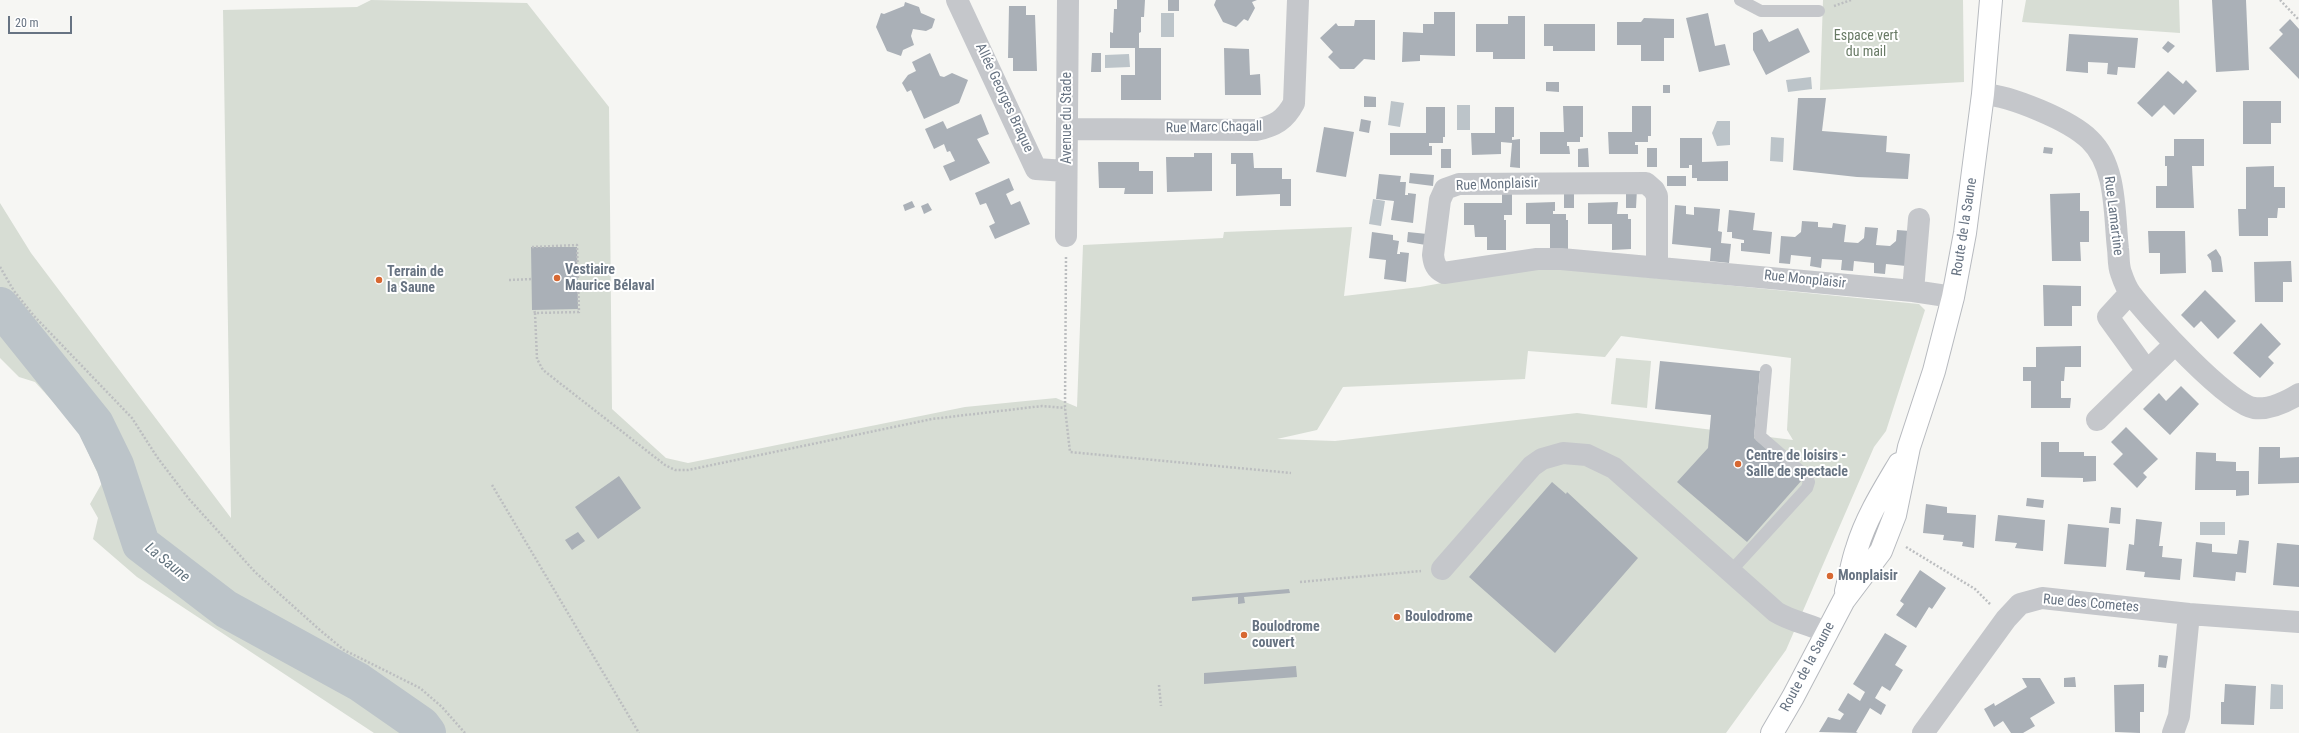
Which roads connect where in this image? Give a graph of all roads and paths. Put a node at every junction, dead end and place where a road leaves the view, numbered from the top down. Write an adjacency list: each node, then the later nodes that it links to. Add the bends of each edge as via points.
1 (957, 0): 11 (street, Allée Georges Braque, via 1036,169)
2 (1068, 0): 10 (street, Avenue du Stade)
3 (1298, 0): 10 (street, Rue Marc Chagall, via 1294,103 1280,122 1256,130)
4 (1740, 0): 7 (lane, via 1761,11)
5 (1991, 0): 9 (street, Route de la Saune)
6 (2280, 0): 8 (path)
7 (1819, 11)
8 (2299, 20)
9 (1983, 94): 20 (street, Rue Lamartine, via 2032,107 2064,122 2090,140 2105,161 2109,175 2120,271); 21 (street, Route de la Saune, via 1965,233)
10 (1067, 129): 11 (street, Avenue du Stade)
11 (1066, 171): 13 (street, Avenue du Stade)
12 (1919, 219): 19 (street)
13 (1066, 236): 26 (path)
14 (532, 247): 26 (path, via 577,245 579,312 535,311 537,359 543,370 675,470 688,470 973,413 1042,406)
15 (1657, 266): 15 (street, Rue Monplaisir, via 1657,196 1646,183 1459,184 1445,189 1440,200 1433,255 1438,270 1444,273 1537,259); 19 (street, Rue Monplaisir)
16 (0, 267): 40 (path, via 14,291 34,316 132,418 189,499 255,572 344,650 420,688 442,707)
17 (532, 279): 18 (path)
18 (509, 280)
19 (1913, 291): 21 (street, Rue Monplaisir)
20 (2130, 293): 22 (street, Rue Lamartine); 24 (street, via 2108,317)
21 (1953, 297): 37 (street, Route de la Saune, via 1934,371 1908,447 1875,505 1857,548 1844,600)
22 (2174, 345): 24 (street); 25 (street, Rue Lamartine, via 2235,400 2253,408 2278,405)
23 (1766, 370): 32 (lane, via 1760,436 1806,476 1807,488)
24 (2147, 371): 27 (street)
25 (2299, 394)
26 (1065, 408): 28 (path, via 1070,452)
27 (2097, 420)
28 (1291, 473)
29 (492, 485): 41 (path)
30 (1902, 544): 35 (path, via 1975,589)
31 (1442, 569): 32 (street, via 1532,466 1542,459 1563,453 1587,455 1614,468); 33 (path)
32 (1730, 572): 37 (street, via 1776,612 1788,619)
33 (1300, 582)
34 (2189, 614): 35 (street, Rue des Cometes, via 2042,598 2020,604); 36 (street, Rue des Cometes); 44 (street, via 2179,716)
35 (2006, 619): 43 (street, Rue des Cometes)
36 (2299, 622)
37 (1827, 632): 42 (street, Route de la Saune)
38 (1160, 685): 39 (path)
39 (1161, 706)
40 (465, 733)
41 (639, 733)
42 (1772, 733)
43 (1923, 733)
44 (2172, 733)

